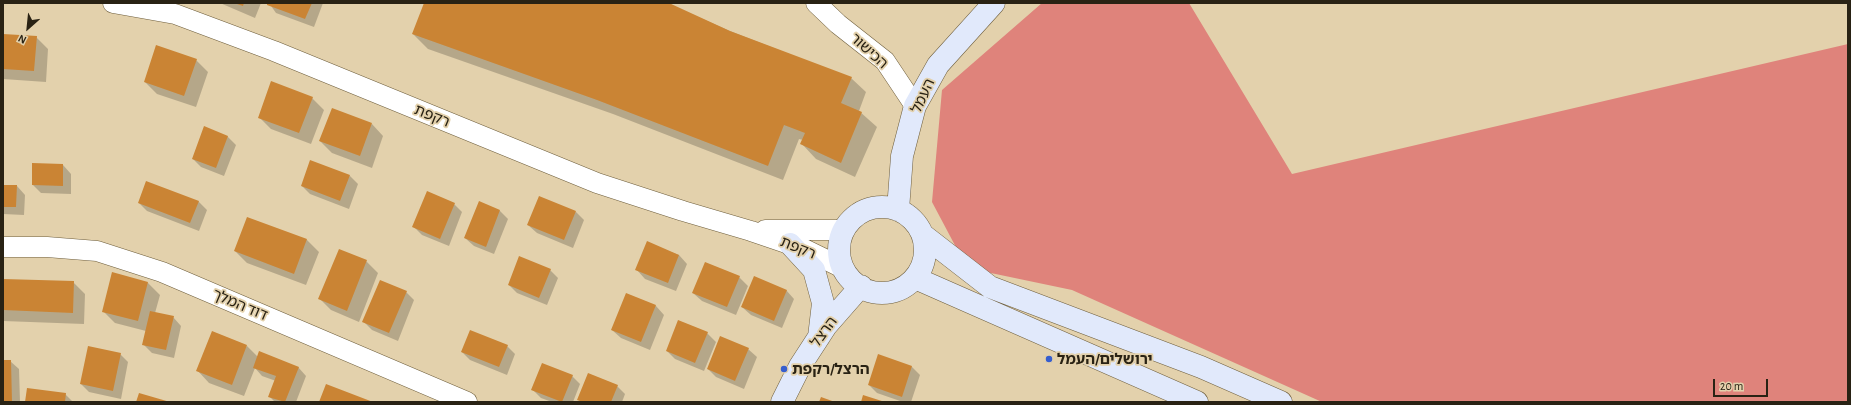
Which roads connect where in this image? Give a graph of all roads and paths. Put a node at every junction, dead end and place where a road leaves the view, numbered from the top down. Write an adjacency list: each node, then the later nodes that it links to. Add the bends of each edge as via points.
1 (113, 3): 4 (street, רקפת)
2 (816, 3): 5 (street, הכישור, via 885,61)
3 (994, 3): 5 (street, העמל, via 938,65)
4 (178, 8): 7 (street, רקפת, via 274,52 597,183)
5 (915, 106): 6 (street, העמל, via 902,156)
6 (898, 210): 8 (street, via 886,207 867,210 851,220); 9 (street, via 909,216)
7 (751, 230): 8 (street, רקפת); 10 (street, רקפת)
8 (844, 230): 12 (street, via 840,242)
9 (923, 234): 13 (street, via 925,258); 19 (street, via 990,287 1201,367)
10 (790, 244): 12 (street, רקפת); 15 (street, via 814,270 823,303)
11 (3, 247): 16 (street, דוד המלך, via 97,251 162,272)
12 (843, 268): 14 (street)
13 (914, 278): 14 (street, via 903,288 889,292 874,292); 18 (street)
14 (861, 286): 15 (street, הרצל, via 826,326)
15 (819, 338): 17 (street, הרצל, via 800,366)
16 (467, 402)
17 (782, 402)
18 (1197, 402)
19 (1281, 402)

